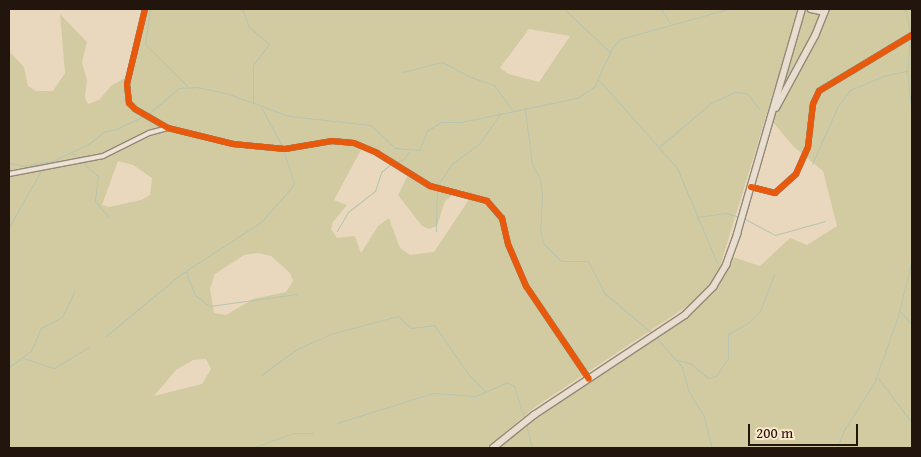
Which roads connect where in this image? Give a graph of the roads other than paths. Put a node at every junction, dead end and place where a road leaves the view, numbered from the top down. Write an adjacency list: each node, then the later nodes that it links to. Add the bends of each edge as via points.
1 (145, 9): 7 (street, via 127,94 135,109)
2 (802, 9): 6 (main road)
3 (810, 9): 4 (main road)
4 (826, 10): 6 (main road)
5 (912, 35): 9 (street, via 818,91 813,104 808,147 796,174 775,194)
6 (770, 122): 9 (main road)
7 (168, 128): 8 (street, via 149,133 103,156); 10 (street, via 258,147 293,148 332,141 354,143 377,153 430,186 487,201 502,218 508,244 526,286)
8 (9, 174)
9 (751, 187): 10 (main road, via 726,265 709,293 685,315)
10 (589, 379): 11 (main road)
11 (493, 448)

